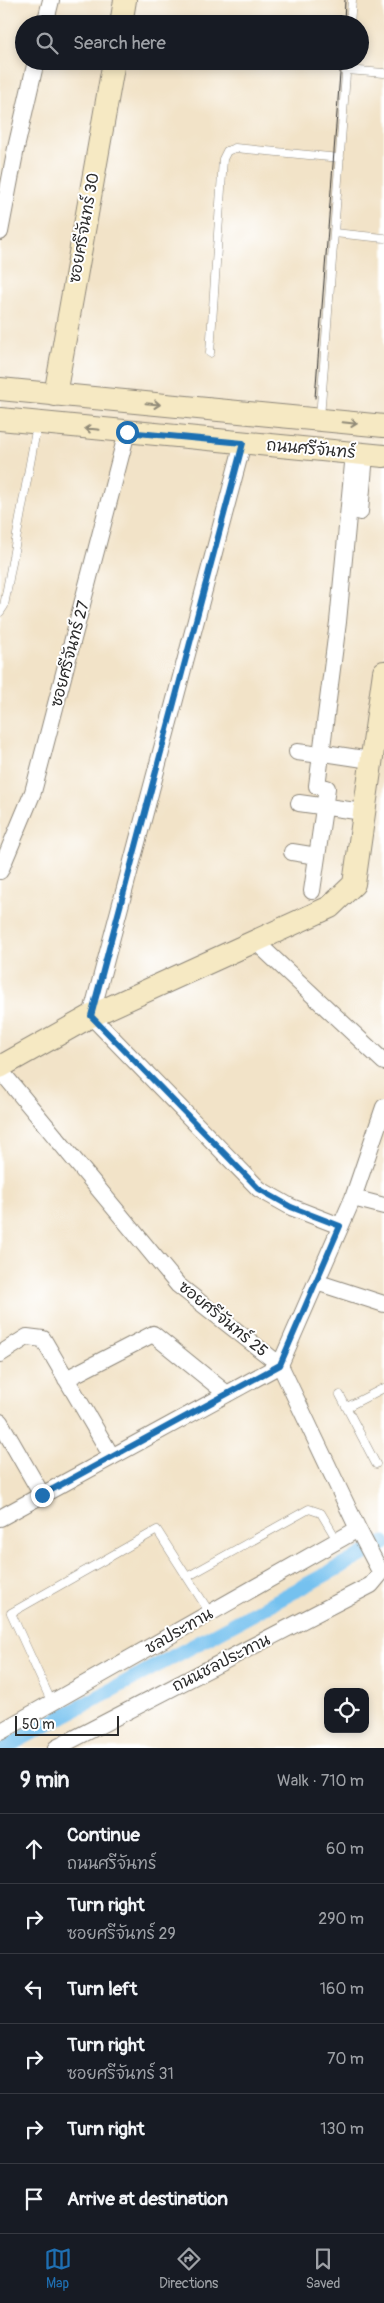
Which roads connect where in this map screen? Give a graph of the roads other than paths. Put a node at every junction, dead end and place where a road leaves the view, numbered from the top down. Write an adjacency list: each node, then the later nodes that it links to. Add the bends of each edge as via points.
1 (51, 0): 4 (street)
2 (125, 0): 5 (street)
3 (352, 0): 6 (lane)
4 (47, 15)
5 (122, 15)
6 (351, 15)
7 (34, 70): 12 (street)
8 (112, 70): 17 (street, ซอยศรีจันทร์ 30)
9 (347, 70): 10 (lane); 11 (lane)
10 (384, 73)
11 (340, 158): 13 (lane); 15 (lane, via 234,148 228,152 224,159)
12 (0, 232)
13 (334, 233): 14 (lane); 19 (lane)
14 (384, 238)
15 (210, 353)
16 (0, 389): 17 (street, ถนนศรีจันทร์)
17 (55, 395): 19 (street, ถนนศรีจันทร์, one-way to 19)
18 (0, 419): 20 (street, ถนนศรีจันทร์)
19 (320, 420): 21 (street, ถนนศรีจันทร์, one-way to 21)
20 (37, 423): 22 (street, ถนนศรีจันทร์, one-way to 20); 25 (lane, via 4,606)
21 (384, 426)
22 (127, 432): 23 (street, ถนนศรีจันทร์); 36 (street, ซอยศรีจันทร์ 27, via 34,792)
23 (243, 443): 24 (street, ถนนศรีจันทร์); 39 (street)
24 (368, 455): 28 (street, via 349,623)
25 (0, 612)
26 (384, 672): 38 (street, via 354,884 330,907)
27 (297, 752): 28 (street)
28 (326, 755): 29 (street); 30 (street); 32 (street, via 317,786 327,788)
29 (364, 758)
30 (327, 778)
31 (299, 803): 32 (street)
32 (324, 807): 33 (street); 35 (street)
33 (356, 811)
34 (292, 852): 35 (street)
35 (318, 856): 37 (street)
36 (0, 871)
37 (312, 891)
38 (255, 941): 39 (street); 40 (street)
39 (91, 1016): 41 (street); 45 (street, via 259,1189 291,1207)
40 (384, 1062)
41 (0, 1069): 49 (street, ซอยศรีจันทร์ 25, via 178,1285)
42 (384, 1107): 43 (street)
43 (353, 1198): 44 (street); 45 (street)
44 (384, 1206)
45 (340, 1226): 46 (street)
46 (316, 1282): 47 (street); 49 (street)
47 (384, 1304)
48 (0, 1354): 50 (street, via 27,1337 43,1339)
49 (280, 1365): 52 (street); 60 (street, ซอยศรีจันทร์ 25)
50 (66, 1379): 52 (street, via 153,1334); 56 (street)
51 (384, 1388): 54 (lane)
52 (227, 1394): 56 (street)
53 (340, 1395): 54 (lane)
54 (347, 1407): 57 (lane)
55 (1, 1425): 58 (street)
56 (112, 1457): 58 (street)
57 (376, 1464)
58 (42, 1495): 59 (street)
59 (0, 1518)
60 (358, 1529): 61 (street, ชลประทาน); 62 (street, ซอยศรีจันทร์ 25)
61 (337, 1540): 63 (lane, via 321,1513 309,1509); 64 (street, ชลประทาน)
62 (382, 1570): 67 (street, ถนนชลประทาน, via 371,1585)
63 (187, 1577): 64 (lane); 65 (lane, via 157,1530 11,1613)
64 (210, 1613): 65 (street, ชลประทาน)
65 (52, 1703): 66 (street, ชลประทาน)
66 (0, 1732)
67 (56, 1748)

